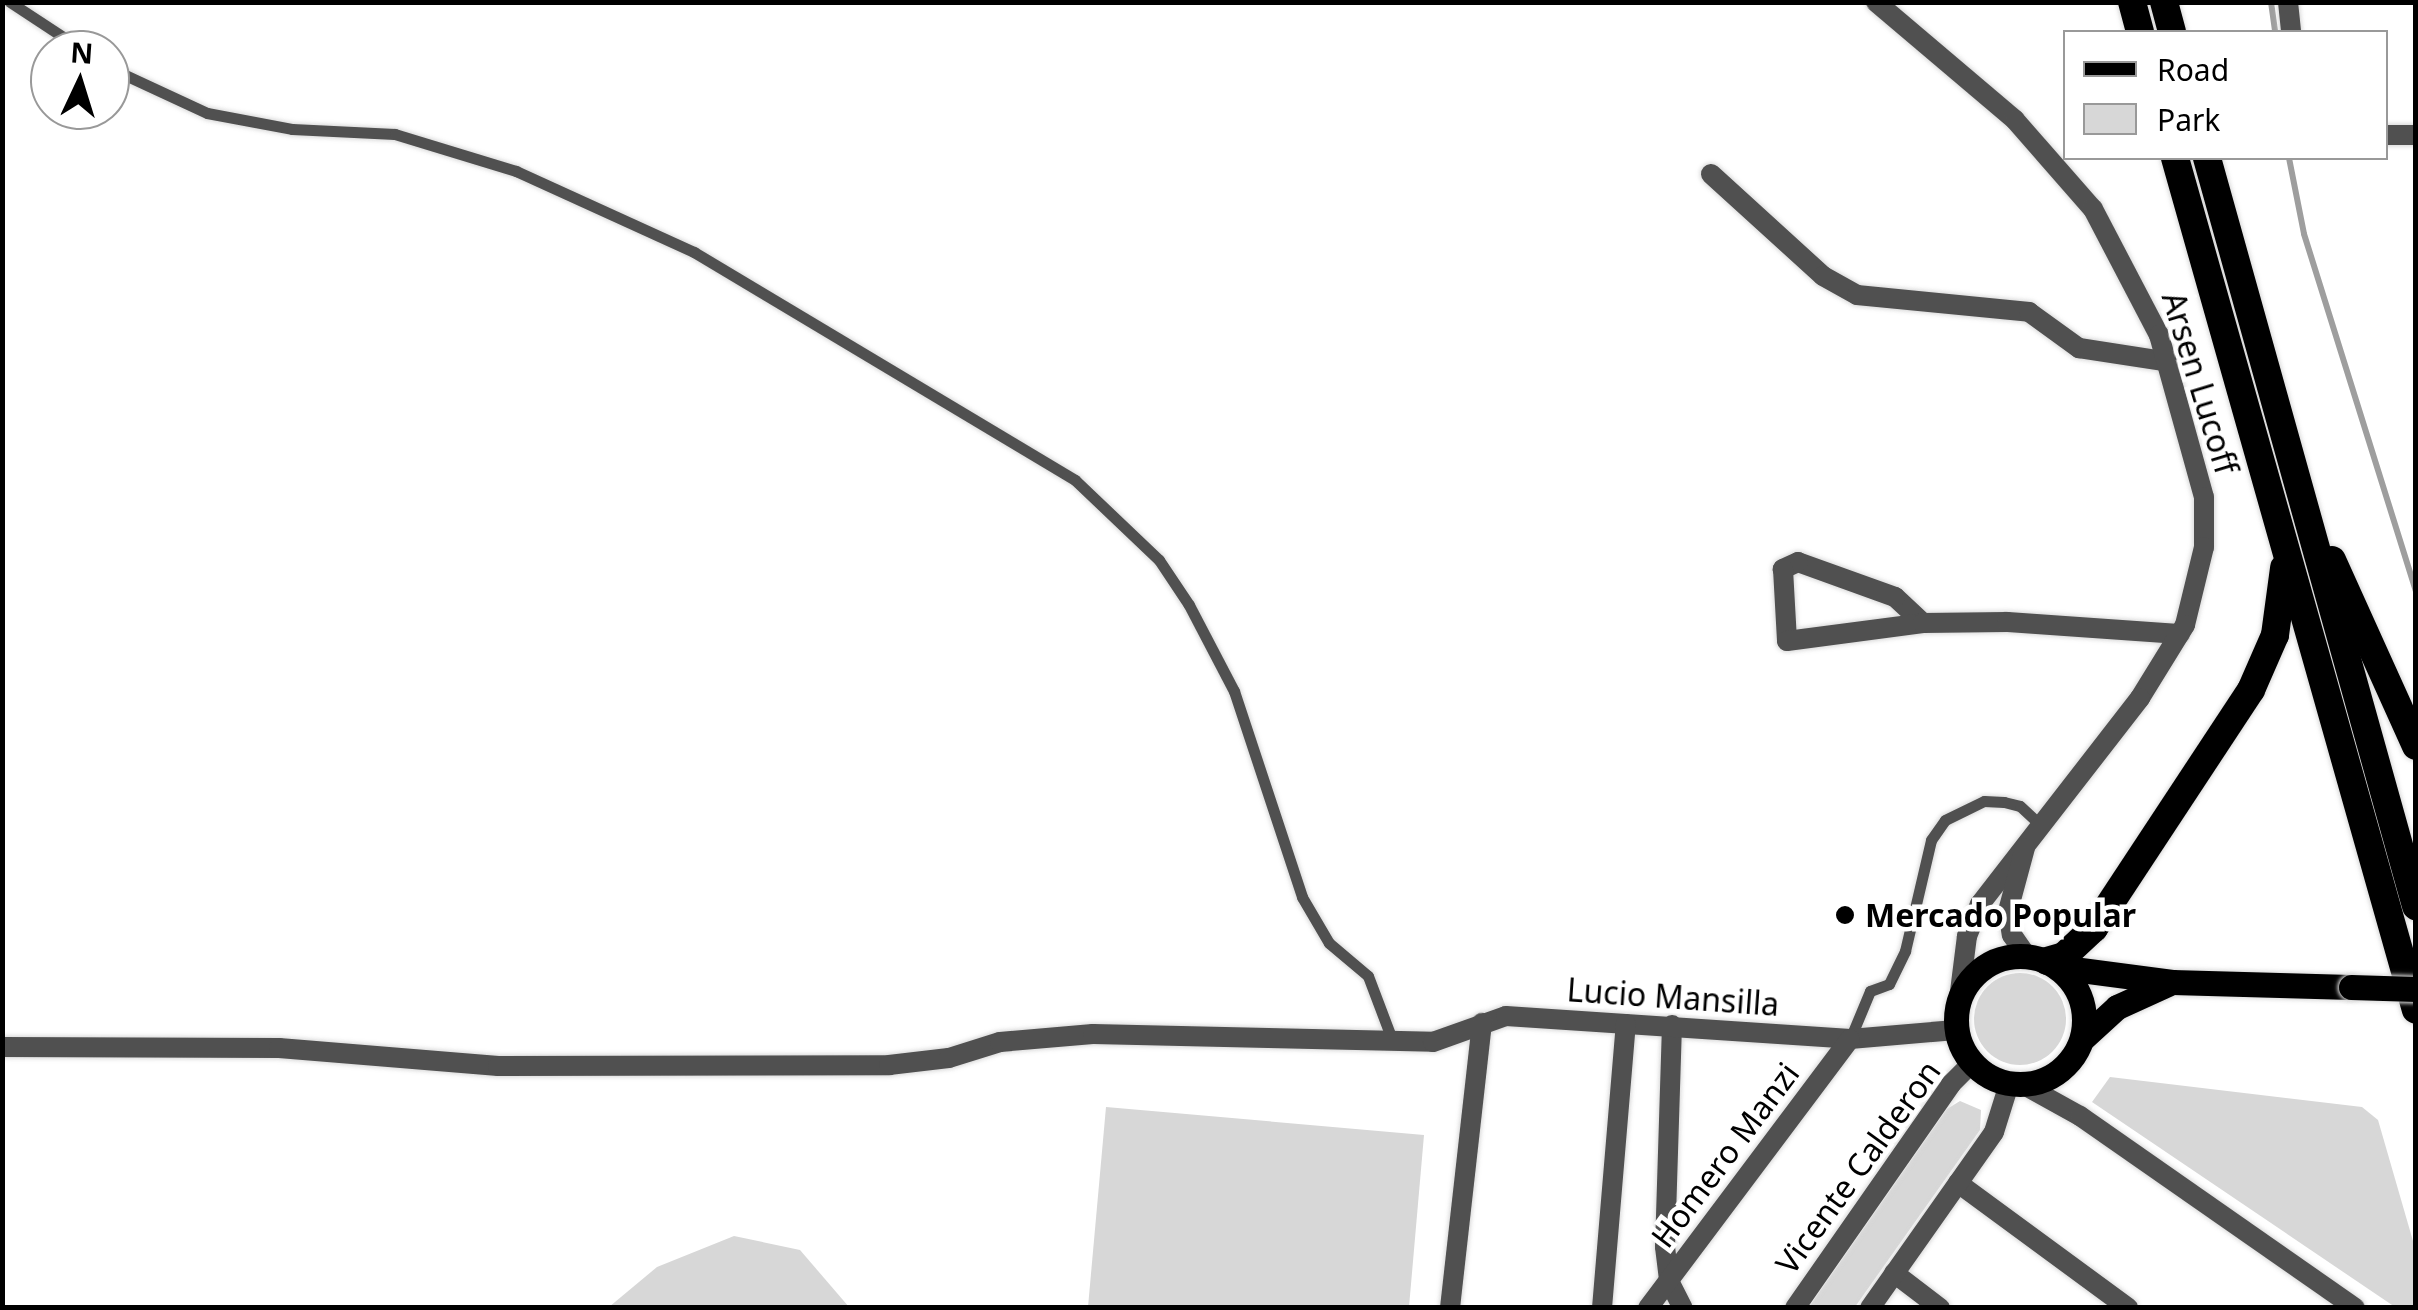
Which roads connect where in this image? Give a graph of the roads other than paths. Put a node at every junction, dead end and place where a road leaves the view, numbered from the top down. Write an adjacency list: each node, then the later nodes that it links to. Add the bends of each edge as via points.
1 (10, 2): 6 (lane)
2 (1876, 2): 16 (street, Arsen Lucoff, via 2015,120 2070,179 2125,262)
3 (2132, 2): 7 (highway)
4 (2164, 2): 8 (highway)
5 (2288, 2): 9 (street)
6 (52, 30)
7 (2139, 30)
8 (2171, 30)
9 (2291, 30)
10 (130, 77): 33 (lane, via 206,113 292,129 395,134 516,171 694,252 1074,480 1159,560 1197,620 1234,692 1302,896 1330,943 1368,976)
11 (2416, 134): 12 (street)
12 (2388, 135)
13 (2176, 160): 18 (highway)
14 (2208, 160): 17 (highway)
15 (1711, 174): 16 (street, via 1823,276 1856,296 2029,312 2079,348)
16 (2169, 362): 20 (street, Arsen Lucoff, via 2199,461 2206,523 2198,585)
17 (2290, 466): 21 (highway); 23 (highway)
18 (2276, 517): 24 (highway, via 2284,578 2266,662 2094,928 2064,956); 28 (highway)
19 (1924, 624): 19 (street, via 1895,597 1798,562 1783,569 1787,640); 20 (street)
20 (2180, 634): 22 (street, Arsen Lucoff, via 2140,698)
21 (2416, 746)
22 (2034, 828): 24 (street, Arsen Lucoff, via 2008,911 2012,935); 27 (street, Arsen Lucoff, via 1980,904 1967,936); 34 (lane, via 2020,806 2004,802 1984,802 1945,820 1931,840 1905,951 1889,984 1870,991)
23 (2416, 906)
24 (2044, 961): 25 (main road); 27 (main road, via 1985,966); 35 (main road, via 2082,999)
25 (2172, 982): 26 (main road, bridge); 35 (main road, via 2117,1007)
26 (2416, 989)
27 (1958, 999): 32 (main road)
28 (2416, 1010)
29 (1482, 1024): 30 (street, Lucio Mansilla, via 1506,1016); 33 (street, Lucio Mansilla, via 1433,1042); 42 (street)
30 (1626, 1024): 31 (street, Lucio Mansilla); 43 (street)
31 (1672, 1025): 34 (street, Lucio Mansilla); 41 (street)
32 (1956, 1030): 34 (street, Lucio Mansilla); 37 (main road)
33 (1391, 1036): 36 (street, Lucio Mansilla, via 1093,1034 1000,1042 949,1058 888,1065 498,1066 279,1048)
34 (1850, 1039): 41 (street, Homero Manzi)
35 (2082, 1039): 38 (main road, via 2060,1071)
36 (2, 1047)
37 (1972, 1064): 38 (main road); 46 (street, Vicente Calderon, via 1951,1084)
38 (2017, 1084): 39 (street); 50 (street, via 2080,1116)
39 (1958, 1183): 40 (street); 49 (street)
40 (1894, 1273): 47 (street); 48 (street)
41 (1669, 1281): 44 (street, Homero Manzi); 45 (street)
42 (1450, 1308)
43 (1602, 1308)
44 (1648, 1308)
45 (1683, 1308)
46 (1795, 1308)
47 (1870, 1308)
48 (1940, 1308)
49 (2128, 1308)
50 (2355, 1308)

